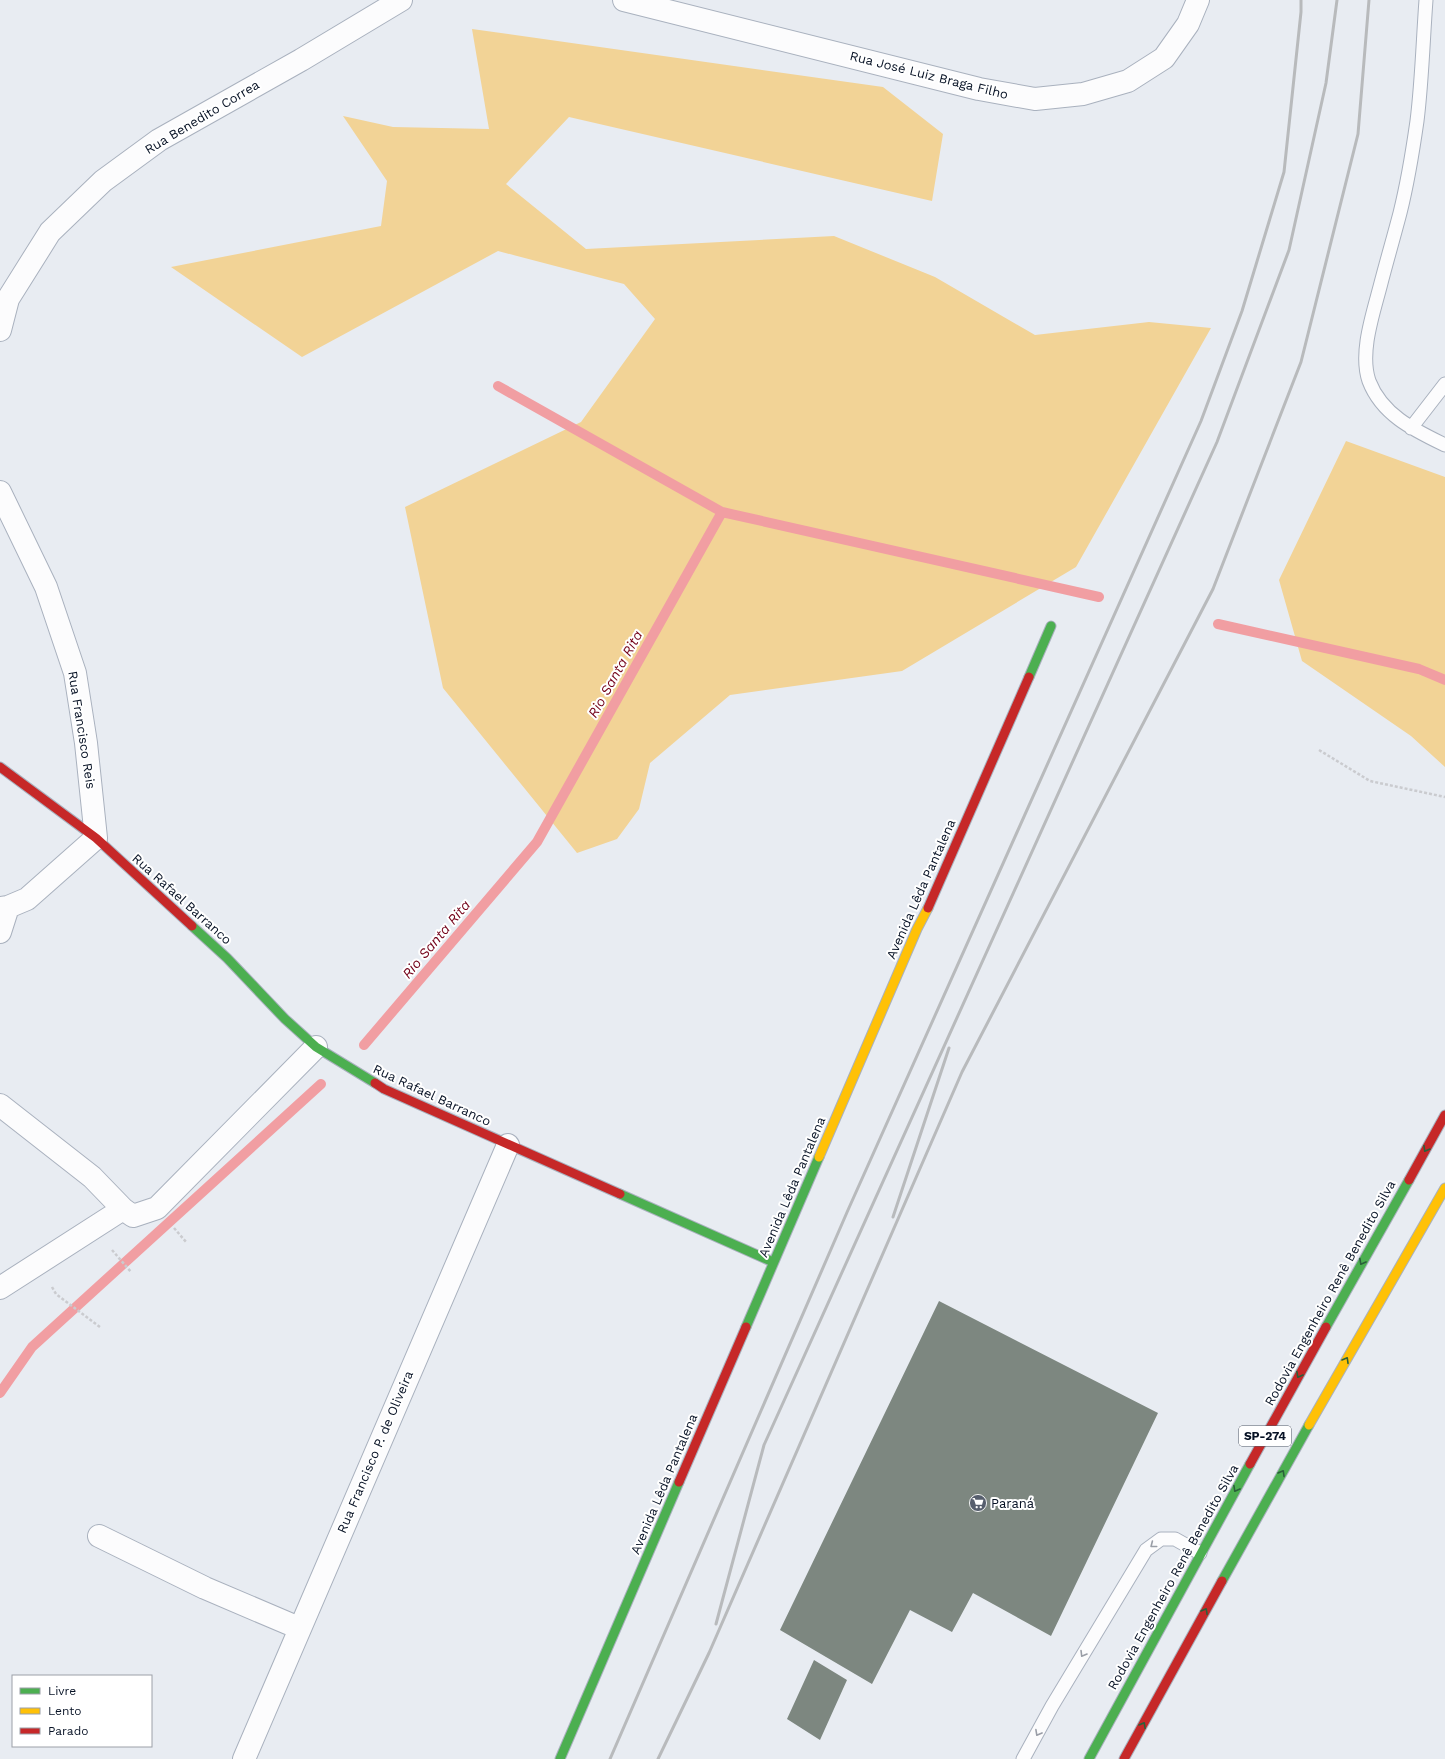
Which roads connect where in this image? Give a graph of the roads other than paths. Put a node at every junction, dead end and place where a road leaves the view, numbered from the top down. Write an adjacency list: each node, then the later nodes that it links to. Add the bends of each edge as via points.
1 (400, 0): 5 (street, Rua Benedito Correa, via 301,60 159,140 103,181 50,232 8,299)
2 (624, 0): 3 (street, Rua José Luiz Braga Filho, via 980,89 1035,99 1082,94 1128,81 1164,58 1188,24)
3 (1198, 0)
4 (1426, 0): 7 (lane, via 1417,121 1400,211 1368,335 1366,357 1369,380 1377,396 1389,412)
5 (0, 330)
6 (1445, 384): 7 (lane)
7 (1411, 428): 8 (lane)
8 (1445, 445)
9 (0, 492): 12 (street, Rua Francisco Reis, via 46,587 75,673)
10 (1051, 626): 21 (street, Avenida Lêda Pantalena)
11 (0, 767): 12 (street, Rua Rafael Barranco)
12 (96, 838): 13 (street, via 28,899); 15 (street, Rua Rafael Barranco, via 228,958)
13 (4, 908): 14 (street)
14 (0, 932)
15 (316, 1048): 18 (street, Rua Rafael Barranco, via 384,1089); 20 (street, via 157,1208 133,1216)
16 (0, 1105): 20 (street, via 92,1177)
17 (1445, 1115): 24 (street, Rodovia Engenheiro Renê Benedito Silva / SP-274, one-way to 24)
18 (508, 1145): 21 (street, Rua Rafael Barranco); 25 (street, Rua Francisco P. de Oliveira)
19 (1445, 1188): 30 (street, SP-274, one-way to 19, via 1274,1487)
20 (123, 1209): 22 (street)
21 (774, 1262): 27 (street, Avenida Lêda Pantalena)
22 (0, 1288)
23 (99, 1536): 25 (street, via 206,1588)
24 (1200, 1553): 28 (lane, one-way to 28, via 1175,1539 1161,1539 1146,1550); 29 (street, Rodovia Engenheiro Renê Benedito Silva / SP-274)
25 (299, 1628): 26 (street, Rua Francisco P. de Oliveira)
26 (244, 1759)
27 (560, 1759)
28 (1023, 1759)
29 (1089, 1759)
30 (1124, 1759)

